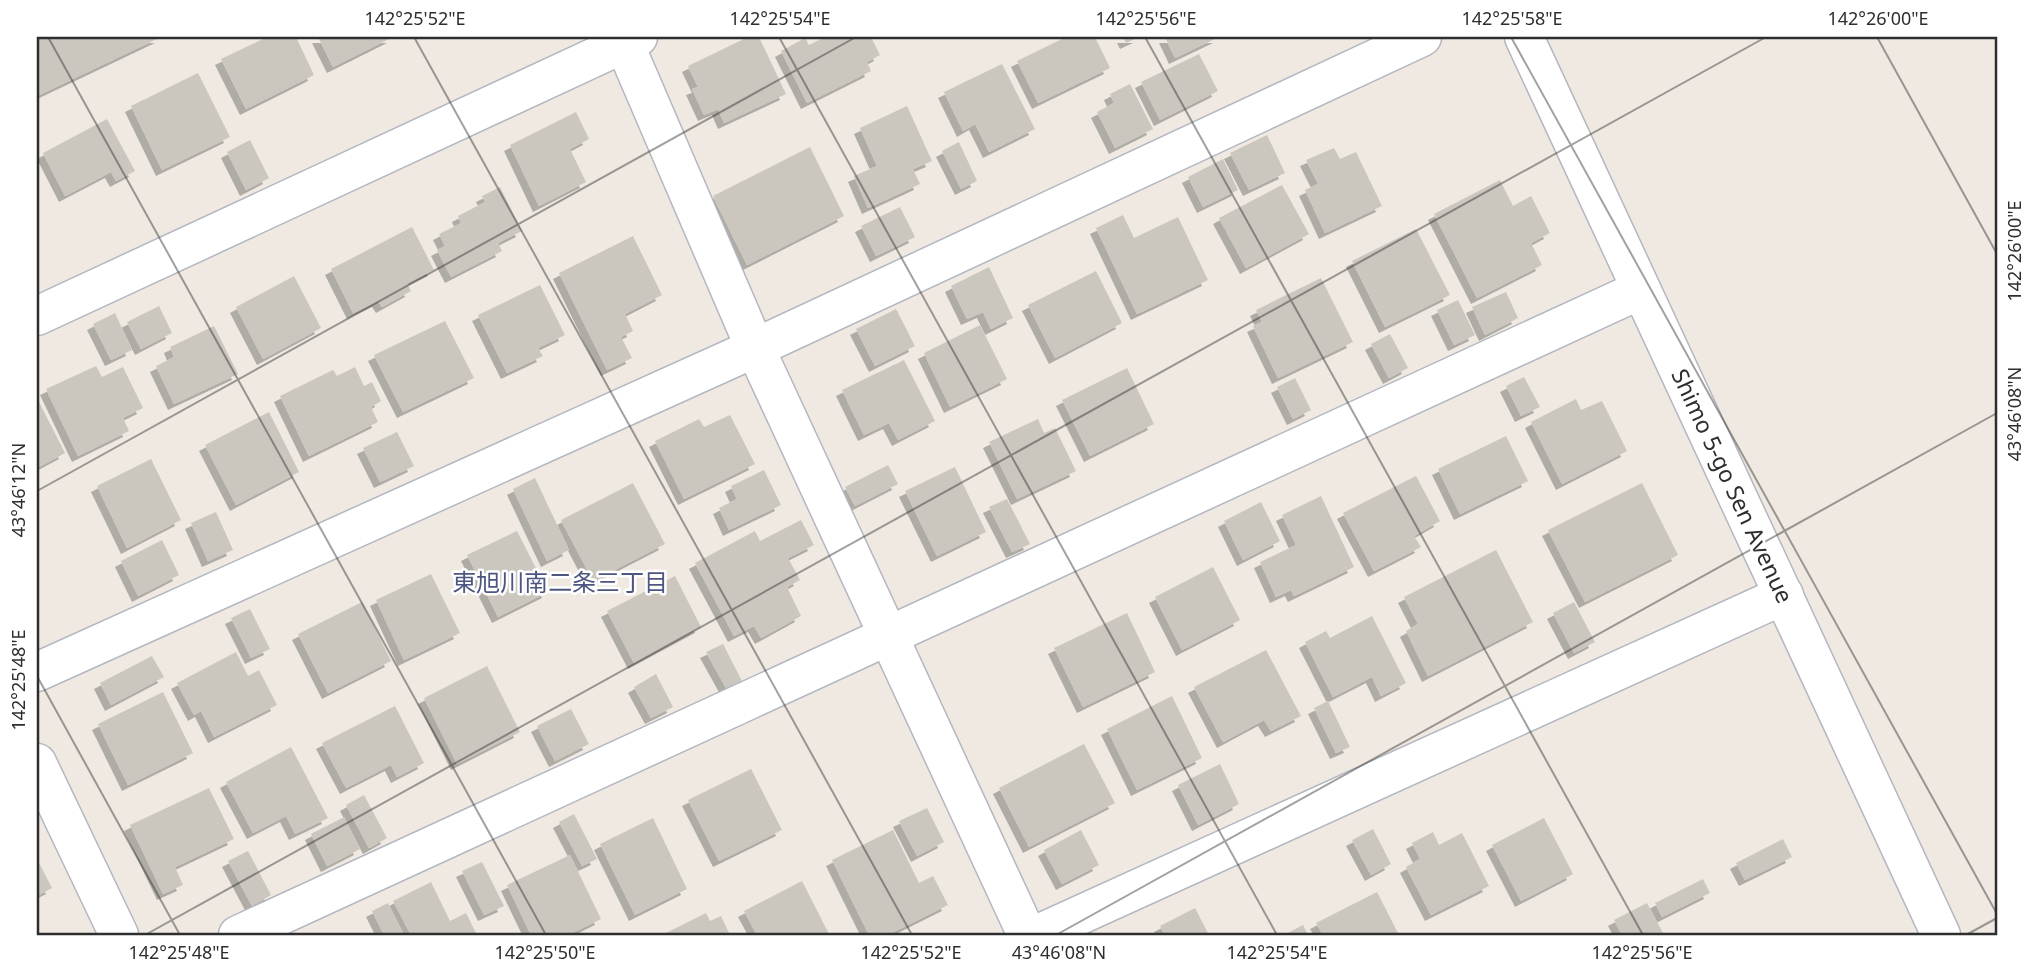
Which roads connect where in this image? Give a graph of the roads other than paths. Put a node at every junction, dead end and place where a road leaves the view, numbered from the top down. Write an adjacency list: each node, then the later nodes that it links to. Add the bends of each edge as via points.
1 (1422, 37): 6 (street)
2 (1524, 37): 4 (street, Shimo 5-go Sen Avenue)
3 (631, 40): 5 (street); 6 (street)
4 (1640, 290): 7 (street, Shimo 5-go Sen Avenue); 8 (street)
5 (37, 316)
6 (755, 348): 8 (street); 9 (street)
7 (1784, 595): 14 (street); 15 (street, Shimo 5-go Sen Avenue)
8 (889, 636): 12 (street); 13 (street)
9 (37, 671)
10 (37, 763): 11 (street)
11 (119, 935)
12 (238, 935)
13 (1027, 935)
14 (1035, 935)
15 (1941, 935)

